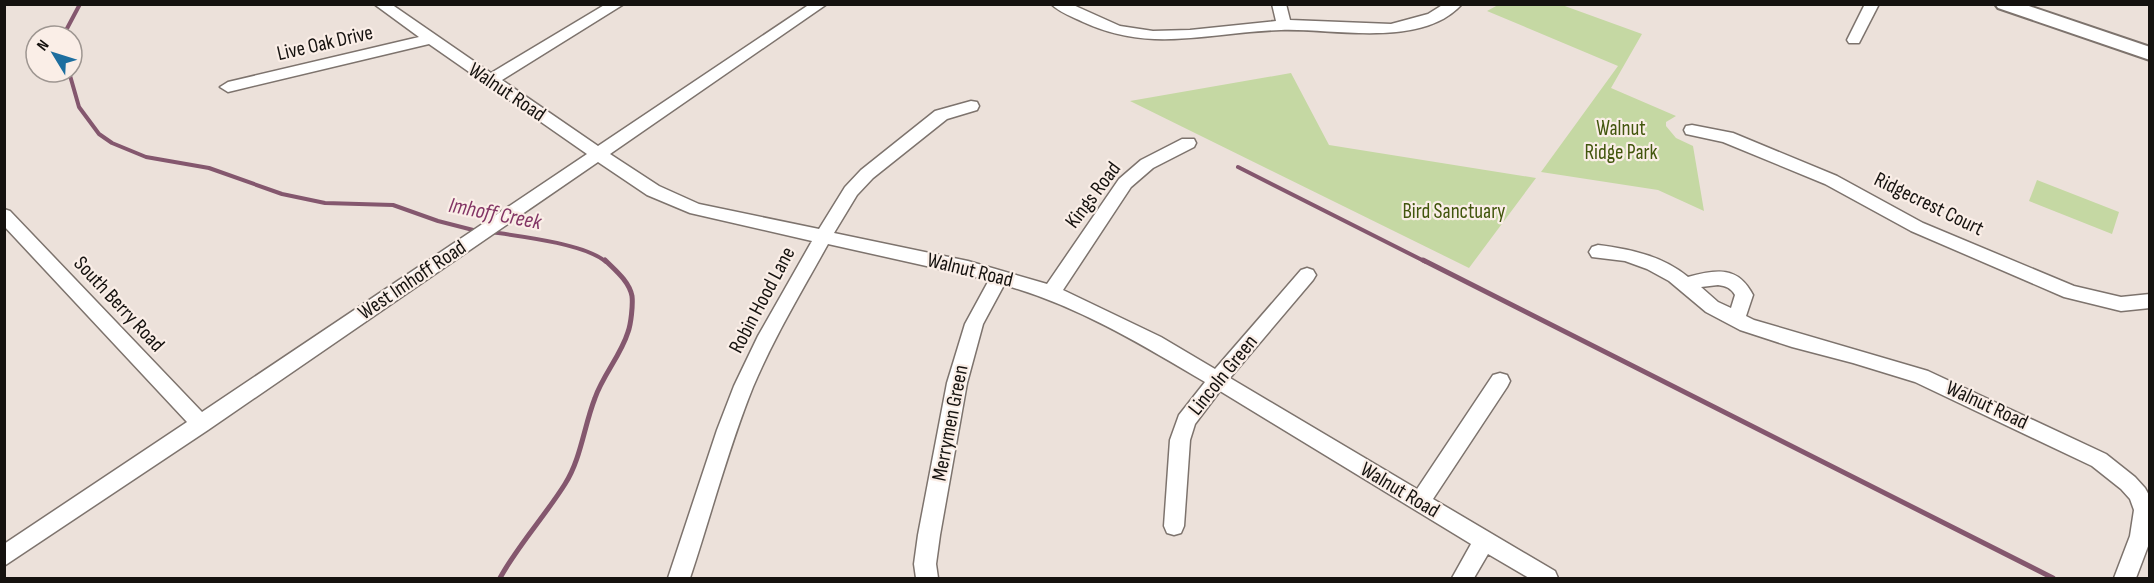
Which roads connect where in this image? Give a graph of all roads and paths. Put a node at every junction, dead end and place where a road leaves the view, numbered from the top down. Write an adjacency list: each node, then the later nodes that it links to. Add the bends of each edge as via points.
1 (381, 4): 11 (street, Walnut Road)
2 (617, 4): 15 (street)
3 (820, 4): 20 (street, West Imhoff Road)
4 (1058, 4): 10 (street, via 1107,26 1147,35 1174,37)
5 (1279, 4): 10 (street)
6 (1455, 4): 10 (street, via 1422,22 1388,30)
7 (1872, 4): 12 (street)
8 (2004, 4): 14 (main road)
9 (2044, 4): 13 (main road)
10 (1284, 25)
11 (431, 39): 15 (street, Walnut Road); 16 (street, Live Oak Drive)
12 (1854, 40)
13 (2150, 40)
14 (2150, 54)
15 (491, 80): 20 (street, Walnut Road)
16 (228, 87)
17 (970, 106): 22 (street, Robin Hood Lane, via 941,115 867,174 851,191)
18 (1692, 130): 28 (street, Ridgecrest Court, via 1727,137 1831,180 1917,227 2070,292)
19 (1188, 143): 27 (street, Kings Road, via 1147,164 1125,183)
20 (599, 154): 22 (street, Walnut Road, via 663,197 696,209); 32 (street, West Imhoff Road)
21 (4, 216): 32 (street, South Berry Road)
22 (823, 237): 25 (street, Walnut Road); 38 (street, Robin Hood Lane, via 744,386)
23 (1598, 252): 26 (street, Walnut Road, via 1647,261)
24 (1307, 275): 30 (street, Lincoln Green)
25 (1000, 276): 27 (street, Walnut Road); 39 (street, Merrymen Green, via 974,324 957,383 929,535)
26 (1684, 285): 29 (street, Walnut Road); 29 (street, via 1714,277 1735,282 1744,295)
27 (1052, 292): 30 (street, Walnut Road, via 1124,325)
28 (2145, 307)
29 (1736, 320): 34 (street, Walnut Road, via 1792,340 1900,368 1953,389 2099,460 2128,483)
30 (1217, 380): 33 (street, Walnut Road); 35 (street, Lincoln Green, via 1182,428)
31 (1500, 381): 33 (street)
32 (201, 424): 37 (street, West Imhoff Road)
33 (1420, 502): 36 (street, Walnut Road)
34 (2146, 506): 42 (street, Walnut Road, via 2141,536)
35 (1174, 526)
36 (1484, 541): 40 (street); 41 (street, Walnut Road)
37 (4, 556)
38 (679, 579)
39 (927, 579)
40 (1463, 579)
41 (1547, 579)
42 (2125, 579)

